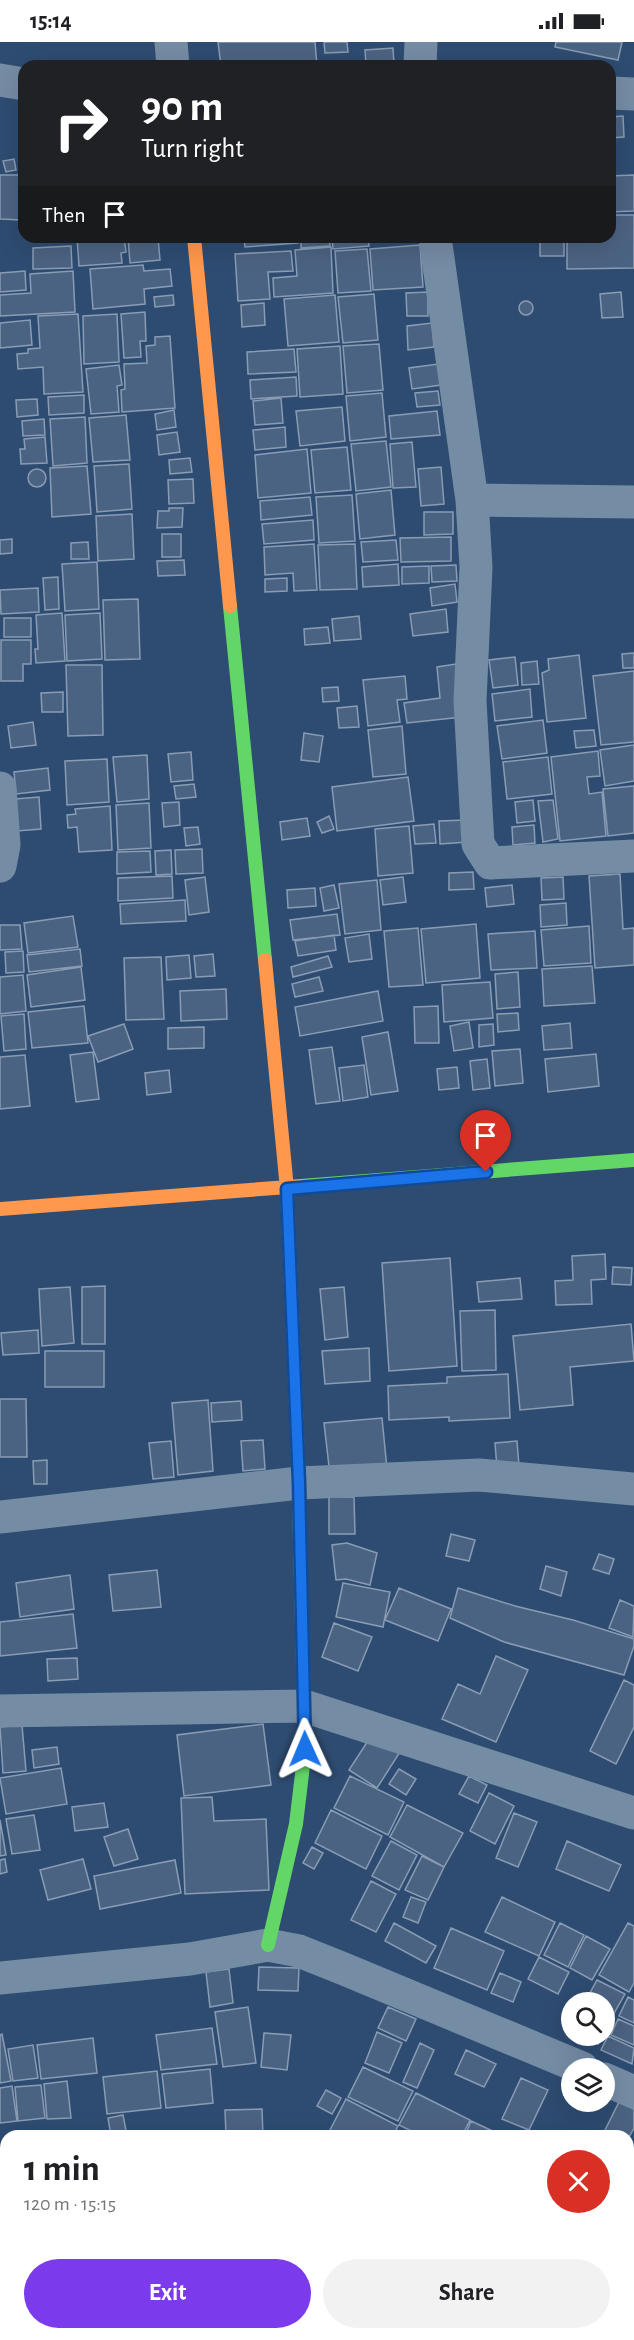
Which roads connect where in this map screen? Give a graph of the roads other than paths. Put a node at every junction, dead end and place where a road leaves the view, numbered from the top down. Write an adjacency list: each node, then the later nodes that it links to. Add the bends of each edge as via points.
1 (171, 42): 3 (street)
2 (420, 42): 4 (street)
3 (172, 60)
4 (420, 60)
5 (0, 80): 6 (street)
6 (18, 83)
7 (616, 93): 8 (street)
8 (634, 94)
9 (195, 243): 17 (street)
10 (436, 243): 11 (street)
11 (472, 500): 12 (street); 14 (street, via 476,567 470,701 478,844 490,863)
12 (634, 502)
13 (0, 788): 15 (street, via 4,844)
14 (634, 856)
15 (0, 866)
16 (634, 1160): 17 (street)
17 (287, 1189): 18 (street); 19 (street)
18 (0, 1209)
19 (299, 1483): 20 (street, via 478,1475); 21 (street); 22 (street)
20 (634, 1489)
21 (0, 1517)
22 (304, 1706): 23 (street); 24 (street); 25 (street, via 303,1782 296,1834)
23 (0, 1711)
24 (634, 1814)
25 (268, 1946): 26 (street, via 190,1959); 27 (street, via 299,1951)
26 (0, 1978)
27 (561, 2059)
28 (615, 2084): 29 (street)
29 (634, 2092)

